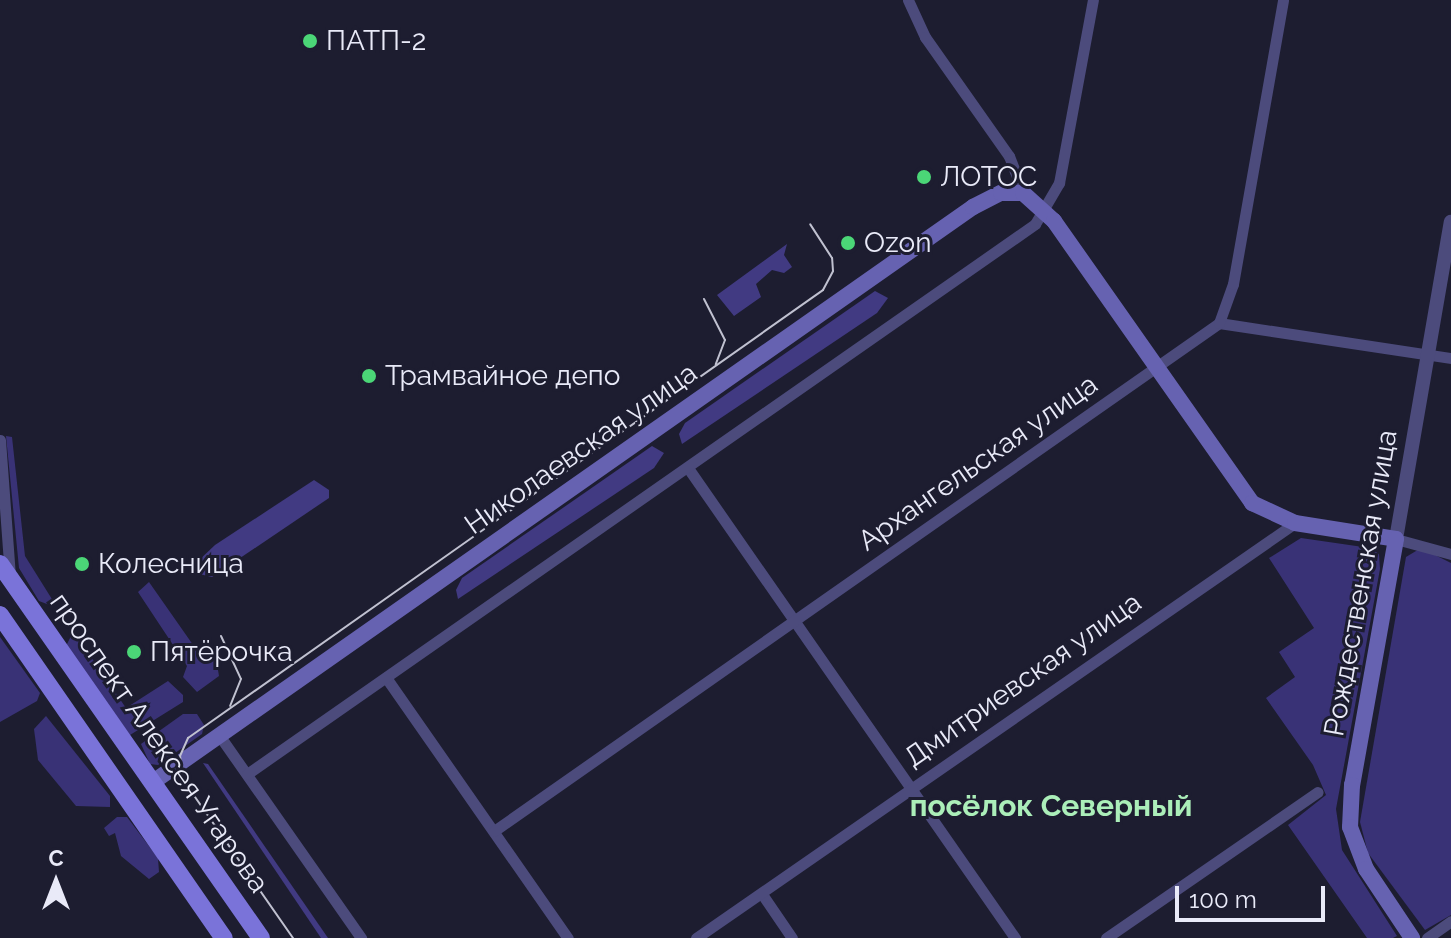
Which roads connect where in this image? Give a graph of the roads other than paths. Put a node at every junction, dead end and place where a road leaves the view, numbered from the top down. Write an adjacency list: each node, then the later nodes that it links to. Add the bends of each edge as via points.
1 (908, 0): 4 (street, via 925,37 1009,156)
2 (1093, 0): 5 (street, via 1059,183)
3 (1283, 0): 7 (street, via 1233,284)
4 (1023, 193): 5 (main road); 20 (main road, Николаевская улица, via 1001,193 973,207)
5 (1045, 210): 10 (main road); 12 (street, via 1017,238)
6 (1451, 222): 8 (street, Рождественская улица)
7 (1219, 323): 8 (street); 10 (street, Архангельская улица)
8 (1427, 354): 9 (street); 14 (street, Рождественская улица)
9 (1451, 358)
10 (1156, 369): 13 (main road, via 1240,490 1264,512); 18 (street, Архангельская улица)
11 (0, 440): 16 (street, проспект Алексея Угарова)
12 (688, 468): 18 (street); 19 (street)
13 (1295, 523): 14 (main road); 23 (street, Дмитриевская улица)
14 (1396, 539): 15 (street); 37 (main road, Рождественская улица, via 1352,785 1350,827 1366,869)
15 (1451, 554)
16 (5, 572): 22 (main road, проспект Алексея Угарова)
17 (0, 615): 25 (main road, проспект Алексея Угарова)
18 (793, 621): 23 (street); 26 (street, Архангельская улица)
19 (387, 679): 21 (street); 26 (street)
20 (219, 735): 21 (street); 22 (main road, Николаевская улица)
21 (247, 774): 31 (street)
22 (153, 782): 25 (main road); 30 (main road, проспект Алексея Угарова)
23 (911, 789): 27 (street, Дмитриевская улица); 35 (street)
24 (1318, 792): 36 (street)
25 (129, 801): 29 (main road, проспект Алексея Угарова)
26 (494, 831): 32 (street)
27 (762, 894): 33 (street, Дмитриевская улица); 34 (street)
28 (1451, 921): 38 (street)
29 (224, 938)
30 (261, 938)
31 (361, 938)
32 (568, 938)
33 (696, 938)
34 (792, 938)
35 (1015, 938)
36 (1106, 938)
37 (1412, 938)
38 (1427, 938)

